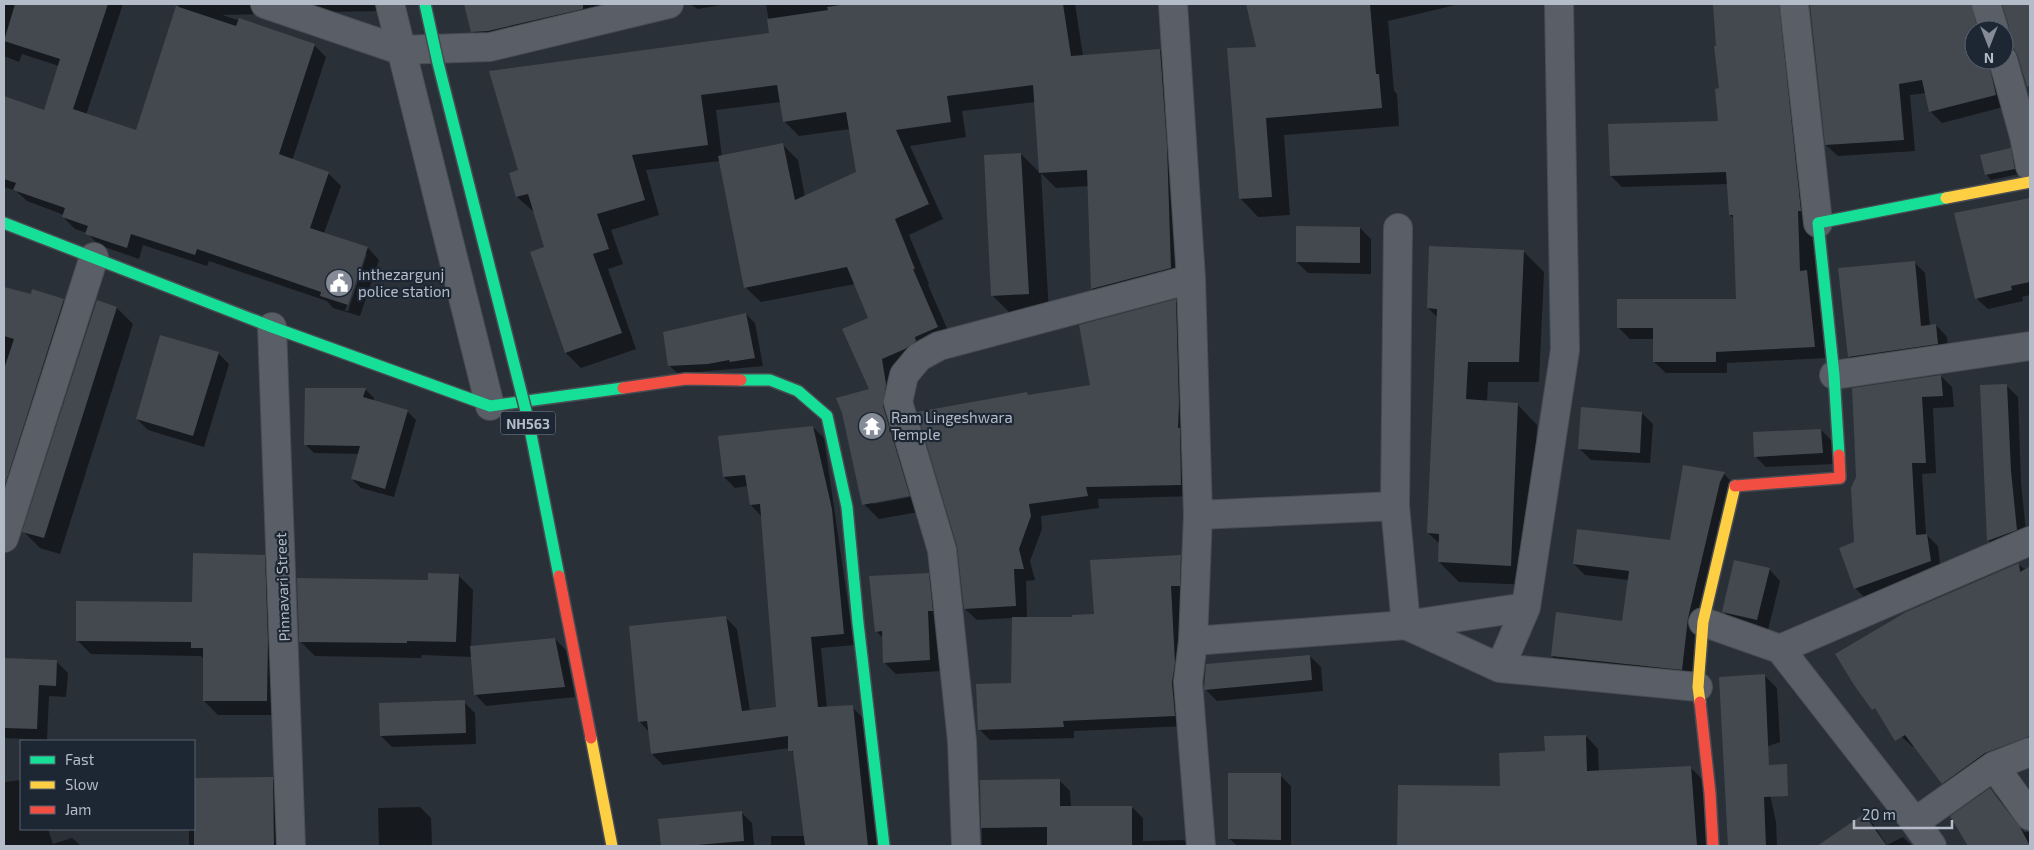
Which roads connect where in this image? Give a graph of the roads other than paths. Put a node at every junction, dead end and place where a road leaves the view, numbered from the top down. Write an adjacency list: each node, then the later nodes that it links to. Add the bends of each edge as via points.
1 (265, 4): 10 (street)
2 (390, 4): 10 (street)
3 (425, 4): 40 (main road, NH563, bridge, via 528,419)
4 (669, 4): 10 (street, via 490,47)
5 (1173, 4): 19 (street)
6 (1559, 4): 28 (street, via 1565,350)
7 (1794, 4): 15 (street)
8 (1986, 4): 9 (street)
9 (1991, 20)
10 (400, 50): 23 (street)
11 (2005, 70): 12 (street)
12 (2027, 134): 13 (street)
13 (2030, 166)
14 (2030, 182): 15 (main road)
15 (1818, 223): 22 (main road)
16 (4, 224): 18 (main road)
17 (1398, 228): 24 (street)
18 (94, 258): 20 (main road); 26 (street)
19 (1192, 279): 25 (street); 42 (street, via 939,346 919,357 904,376 898,402 942,550 962,741)
20 (272, 327): 23 (main road); 39 (street, Pinnavari Street)
21 (2030, 346): 22 (street)
22 (1834, 375): 29 (main road, via 1840,478 1736,486)
23 (490, 406): 41 (main road, via 686,379 770,380 798,391 827,416 847,507)
24 (1395, 506): 25 (street); 30 (street)
25 (1198, 515): 31 (street)
26 (4, 538)
27 (2030, 541): 32 (street)
28 (1526, 607): 30 (street); 33 (street)
29 (1703, 622): 32 (street); 34 (main road)
30 (1406, 624): 31 (street); 33 (street)
31 (1193, 641): 43 (street, via 1188,682)
32 (1780, 649): 38 (street)
33 (1500, 668): 34 (street)
34 (1698, 687): 44 (main road)
35 (2030, 752): 36 (street)
36 (1994, 766): 37 (street); 38 (street)
37 (2030, 816)
38 (1915, 822): 45 (street)
39 (291, 846)
40 (612, 846)
41 (884, 846)
42 (966, 846)
43 (1201, 846)
44 (1713, 846)
45 (1932, 846)

